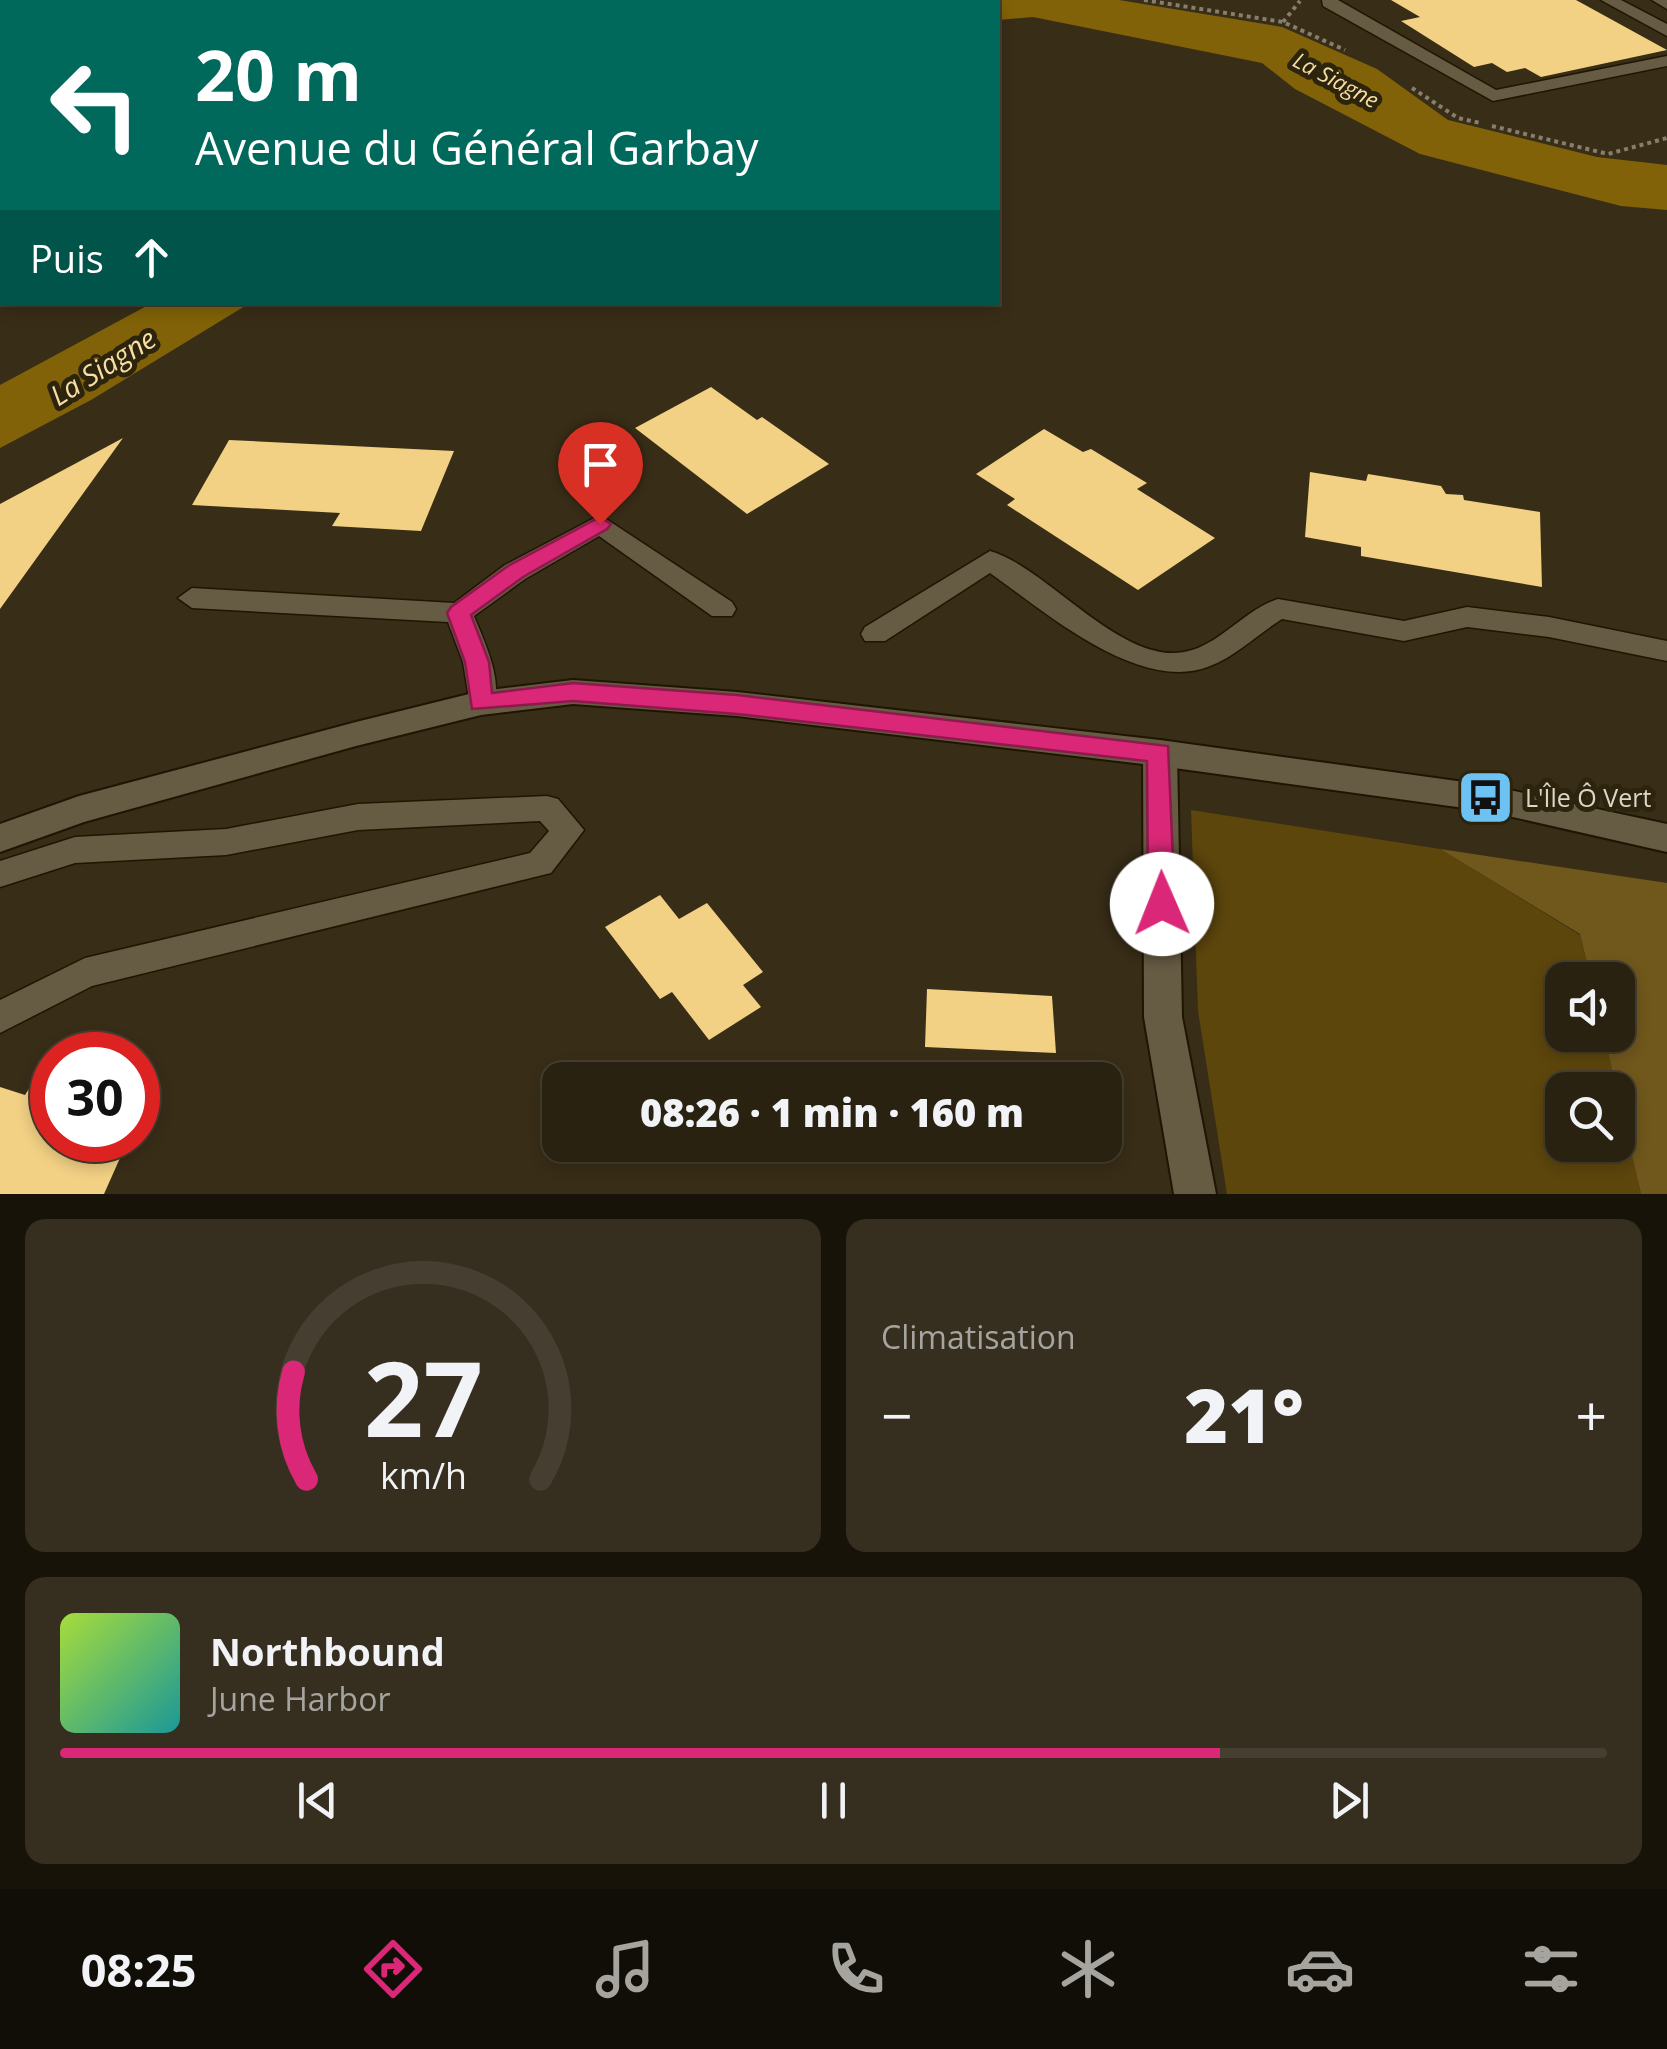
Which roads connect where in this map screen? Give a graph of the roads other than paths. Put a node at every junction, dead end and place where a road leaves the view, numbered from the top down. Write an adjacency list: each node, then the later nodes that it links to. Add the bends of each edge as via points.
1 (1301, 0): 4 (lane)
2 (1609, 0): 6 (lane)
3 (1660, 0): 5 (lane)
4 (1336, 1): 7 (lane, via 1493,96)
5 (1667, 4)
6 (1667, 31)
7 (1667, 61)
8 (192, 598): 10 (lane)
9 (722, 609): 10 (lane, via 600,524)
10 (459, 613): 13 (lane, via 477,662)
11 (875, 634): 12 (lane, via 990,560 1136,656 1168,665 1198,660 1278,609 1404,631 1483,619)
12 (1667, 651)
13 (481, 703): 14 (main road, via 573,692 737,704); 15 (main road, via 97,804)
14 (1160, 753): 16 (main road, via 1486,798); 19 (main road, via 1163,1017)
15 (0, 838)
16 (1667, 838)
17 (0, 874): 18 (lane, via 75,850 226,842 358,817 446,810 547,808 568,830 540,864 85,973)
18 (0, 1016)
19 (1195, 1194)

